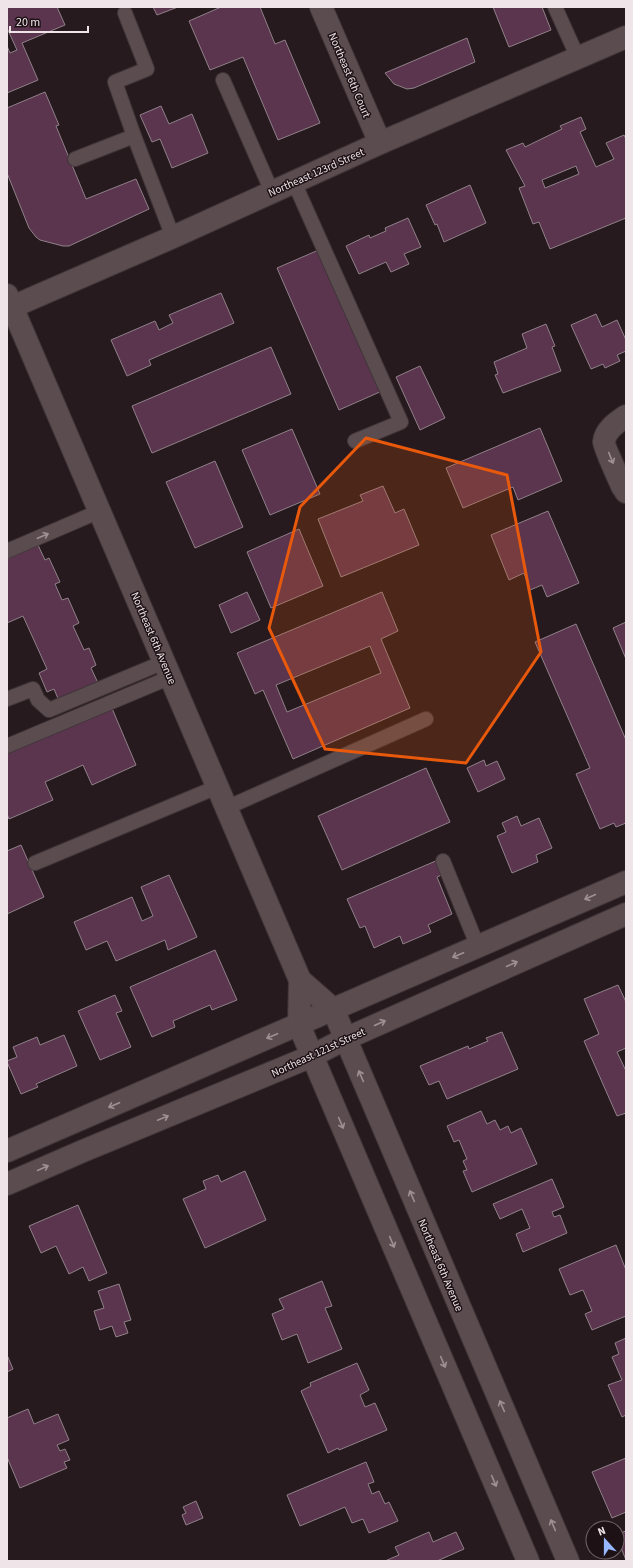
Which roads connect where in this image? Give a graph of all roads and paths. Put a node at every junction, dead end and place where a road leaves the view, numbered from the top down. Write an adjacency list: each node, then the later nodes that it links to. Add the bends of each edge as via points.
1 (321, 7): 8 (street, Northeast 6th Court)
2 (555, 7): 5 (lane)
3 (125, 14): 7 (lane, via 147,69 115,82)
4 (626, 37): 5 (street, Northeast 123rd Street)
5 (578, 58): 8 (street, Northeast 123rd Street)
6 (223, 80): 11 (lane)
7 (134, 136): 9 (lane); 12 (lane)
8 (380, 144): 10 (street, Northeast 123rd Street)
9 (75, 159)
10 (294, 182): 11 (street, Northeast 123rd Street); 15 (lane, via 401,422)
11 (272, 192): 12 (street, Northeast 123rd Street)
12 (173, 237): 13 (street, Northeast 123rd Street)
13 (9, 304): 17 (street, Northeast 6th Avenue)
14 (626, 416): 16 (street, one-way to 16, via 607,431 604,442)
15 (356, 442)
16 (626, 492)
17 (100, 511): 18 (lane, one-way to 17); 19 (street, Northeast 6th Avenue)
18 (7, 551)
19 (167, 670): 20 (lane, via 50,710 38,700 33,689); 22 (lane); 23 (street, Northeast 6th Avenue)
20 (7, 699)
21 (426, 719): 24 (lane)
22 (7, 746)
23 (217, 787): 24 (street, Northeast 6th Avenue); 26 (lane)
24 (226, 808): 30 (street, Northeast 6th Avenue)
25 (443, 861): 29 (lane)
26 (35, 864)
27 (626, 882): 29 (street, one-way to 29)
28 (626, 914): 33 (street, Northeast 121st Street, one-way to 28)
29 (478, 947): 31 (street, one-way to 31)
30 (300, 980): 31 (street, Northeast 6th Avenue); 32 (street, Northeast 6th Avenue)
31 (333, 1010): 32 (street); 33 (street, Northeast 6th Avenue)
32 (299, 1025): 34 (street, Northeast 6th Avenue); 35 (street, one-way to 35)
33 (345, 1039): 34 (street, Northeast 121st Street); 38 (street, Northeast 6th Avenue, one-way to 33)
34 (312, 1056): 36 (street, Northeast 121st Street, one-way to 34); 37 (street, Northeast 6th Avenue, one-way to 37)
35 (7, 1151)
36 (7, 1184)
37 (528, 1561)
38 (568, 1561)

